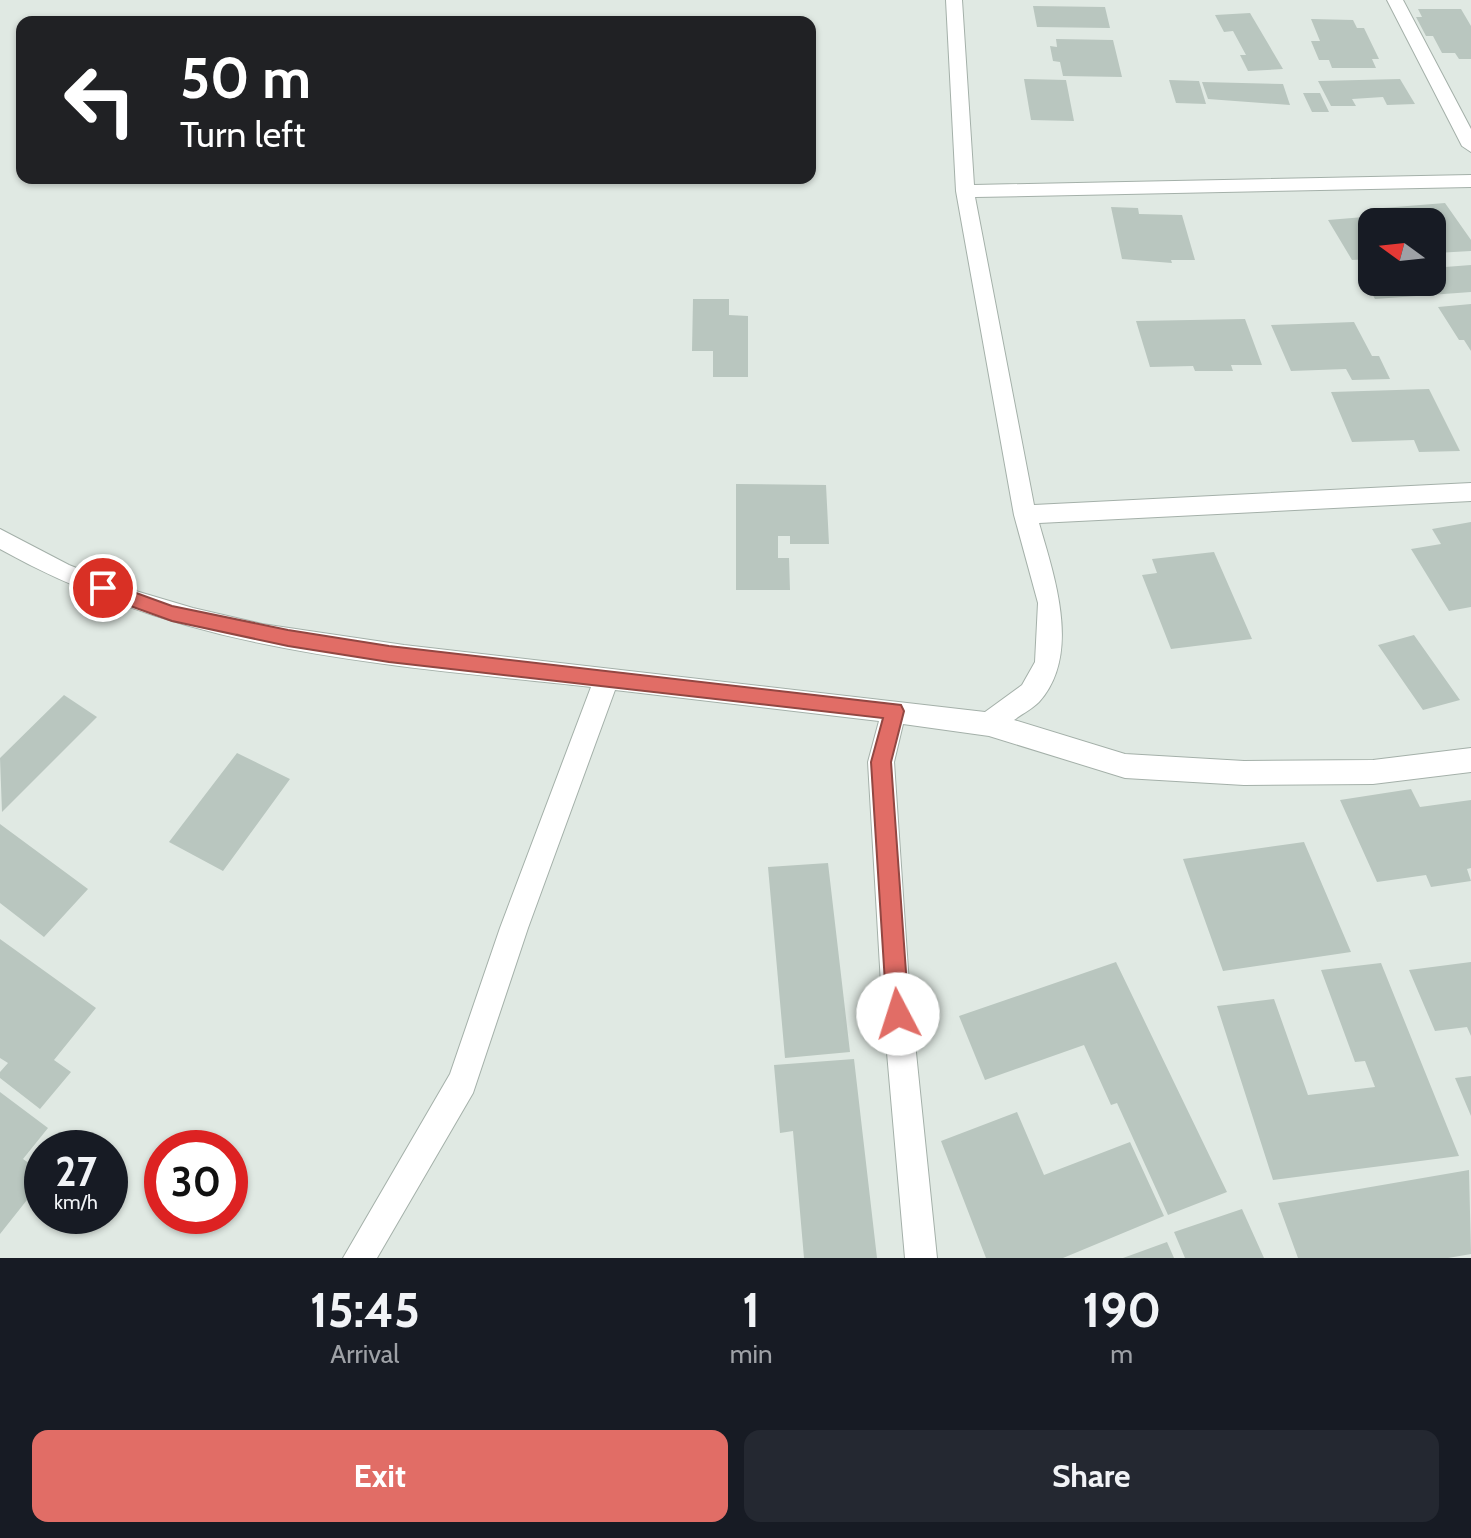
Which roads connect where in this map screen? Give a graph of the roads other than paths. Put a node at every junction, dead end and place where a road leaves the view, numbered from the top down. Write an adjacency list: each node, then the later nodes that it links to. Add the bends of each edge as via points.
1 (954, 0): 5 (street)
2 (1395, 0): 3 (street)
3 (1471, 146)
4 (1471, 181): 5 (street)
5 (965, 191): 7 (street)
6 (1471, 492): 7 (street)
7 (1025, 515): 11 (street, via 1050,603 1047,663 1031,693)
8 (2, 542): 9 (street, via 81,580 172,613 389,654)
9 (607, 679): 10 (street); 13 (street, via 462,1082)
10 (894, 711): 11 (street); 14 (street, via 881,762)
11 (989, 724): 12 (street, via 1125,766 1244,773 1373,772)
12 (1471, 760)
13 (359, 1258)
14 (921, 1258)

